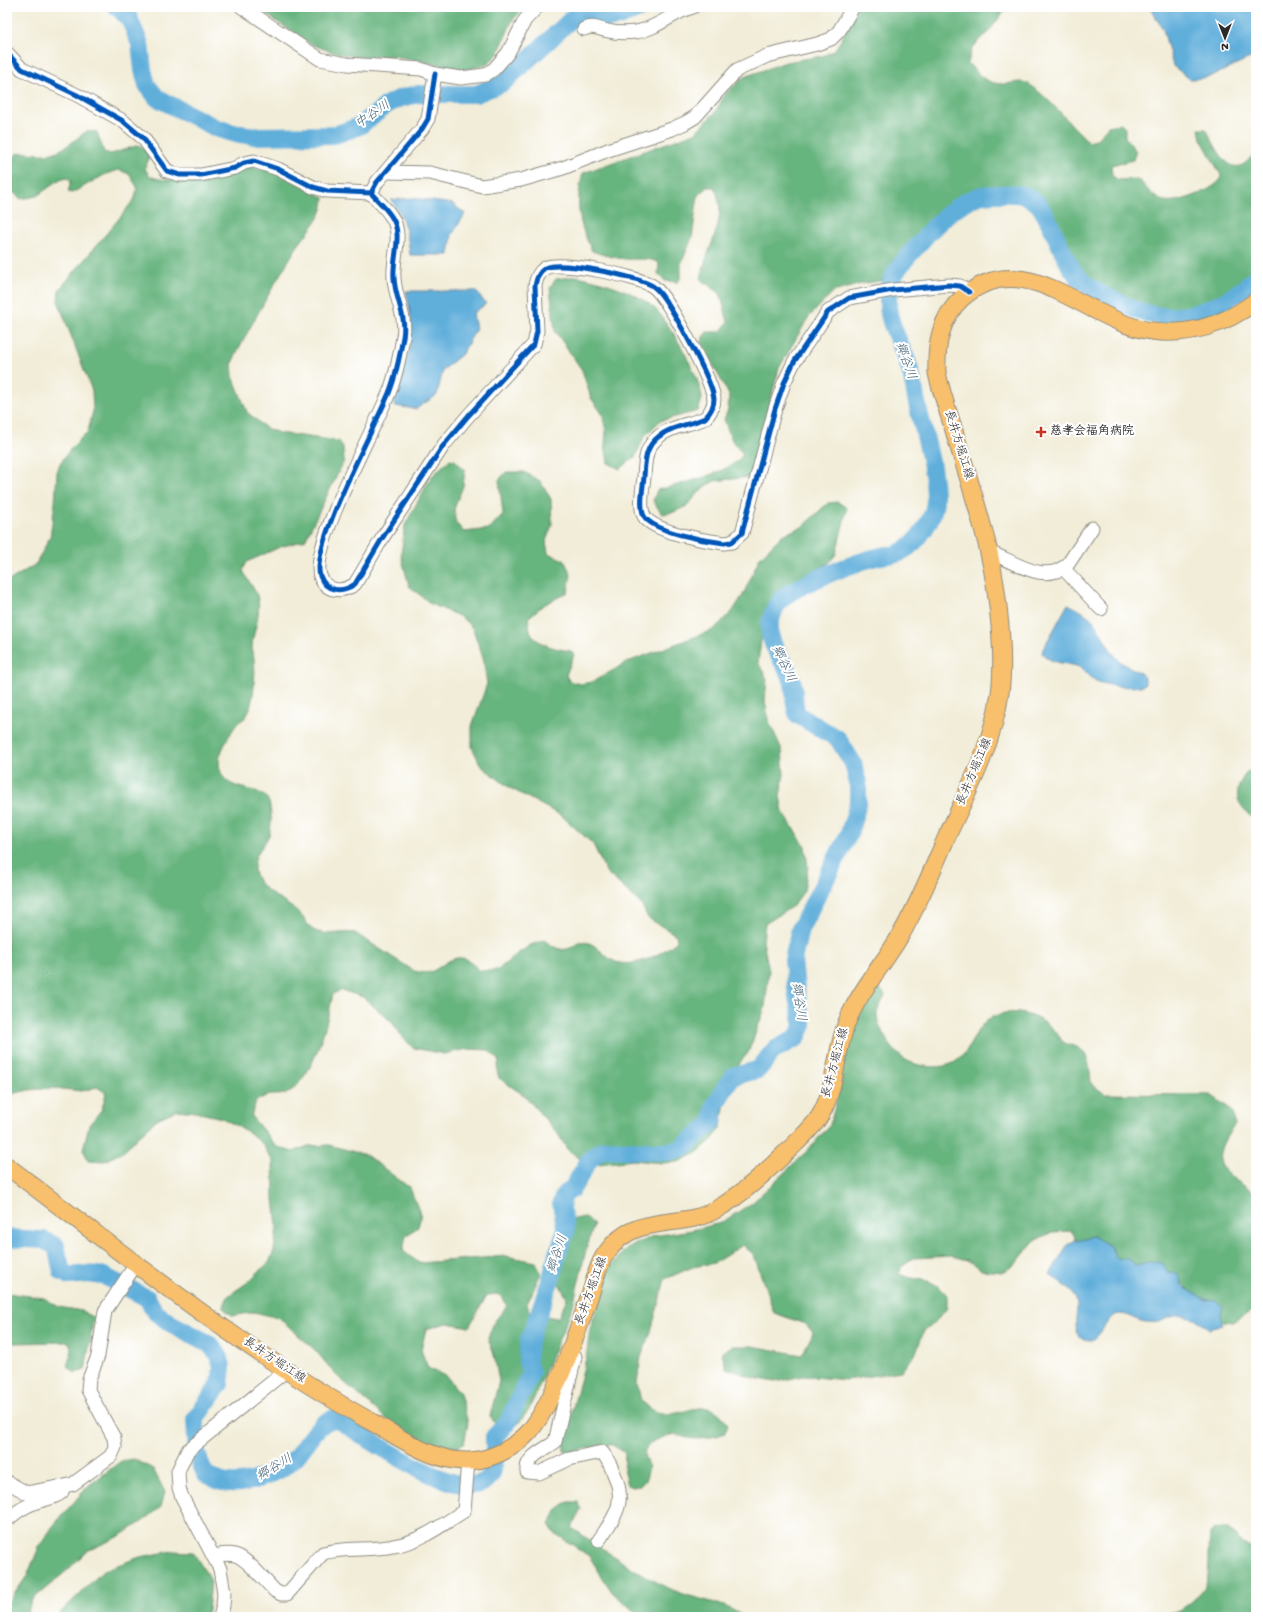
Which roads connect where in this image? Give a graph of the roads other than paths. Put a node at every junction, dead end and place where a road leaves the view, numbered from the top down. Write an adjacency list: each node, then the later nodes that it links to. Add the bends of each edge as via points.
1 (242, 7): 7 (street, via 320,59 348,64 421,69)
2 (537, 7): 7 (street, via 525,20 508,53 494,69 485,75)
3 (693, 7): 5 (street, via 637,32 608,31 595,27)
4 (853, 7): 8 (street, via 839,31 831,39 767,56 737,70 695,117 672,129 563,168 521,180 482,186 430,173)
5 (584, 29)
6 (7, 53): 9 (street, via 22,69 77,95 123,121 143,138 167,171 180,175 202,175 254,161 278,169 327,192)
7 (434, 80): 8 (street, via 428,119)
8 (386, 172): 9 (street)
9 (371, 193): 10 (street, via 392,216 396,228 394,276 405,327 390,391 337,506 326,537 319,568 325,584 332,589 347,590 355,584 443,446 534,344 537,331 536,279 546,268 576,268 638,279 654,287 667,302 698,358 714,399 710,413 705,418 665,432 651,444 645,461 642,509 644,516 652,525 724,543 732,542 742,533 775,409 794,362 834,306 849,298 892,290 949,285 960,286)
10 (970, 292): 11 (main road, 長井方堀江線, via 1000,280 1027,280 1057,290 1110,319 1137,329 1166,332 1195,330 1224,322); 13 (main road, 長井方堀江線, via 951,311 940,332 937,373)
11 (1253, 307)
12 (1092, 528): 14 (street)
13 (989, 552): 14 (street, via 1039,573 1051,573); 18 (main road, 長井方堀江線, via 997,601 1001,663 1001,690 992,730 983,757 916,907 894,947 854,1007 841,1038 830,1088 820,1116 796,1143 737,1196 714,1211 696,1218 647,1224 620,1238 605,1254)
14 (1063, 568): 15 (street)
15 (1101, 609)
16 (7, 1166): 17 (main road, 長井方堀江線)
17 (136, 1264): 19 (main road, 長井方堀江線); 22 (street, via 105,1311 98,1356 88,1384 93,1402 114,1438 115,1448 103,1463)
18 (572, 1345): 20 (main road, 長井方堀江線, via 541,1414 529,1432 503,1452); 24 (street, via 575,1357 555,1442 530,1459 526,1466 528,1472 539,1473 569,1459 602,1452 608,1458 621,1496 613,1519)
19 (287, 1370): 20 (main road, 長井方堀江線, via 421,1449); 25 (street, via 188,1450 178,1470 179,1488)
20 (472, 1465): 25 (street, via 464,1511 428,1534 408,1543 323,1553 287,1594 275,1591 237,1556)
21 (7, 1482): 22 (street, via 27,1493)
22 (71, 1484): 23 (street, via 58,1495 34,1503)
23 (7, 1520)
24 (599, 1540)
25 (212, 1556): 26 (street, via 220,1569 223,1581 223,1606)
26 (220, 1617)

